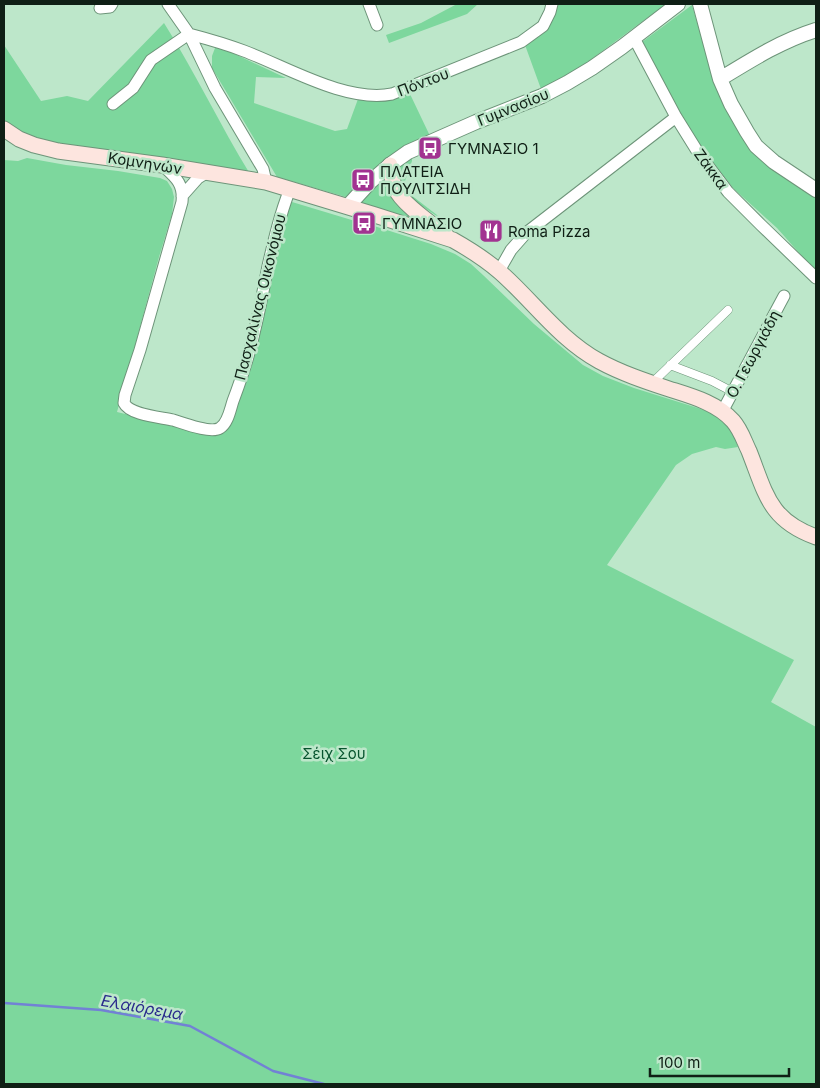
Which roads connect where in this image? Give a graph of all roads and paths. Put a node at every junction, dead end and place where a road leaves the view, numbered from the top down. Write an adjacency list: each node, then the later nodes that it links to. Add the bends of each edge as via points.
1 (112, 4): 7 (street)
2 (168, 4): 10 (street)
3 (368, 4): 8 (street)
4 (552, 4): 10 (street, Πόντου, via 543,26 521,42 386,96 357,94 322,84 231,46)
5 (678, 4): 11 (street, Γυμνασίου)
6 (700, 4): 12 (street)
7 (100, 8)
8 (377, 25)
9 (816, 30): 12 (street, via 765,52)
10 (189, 34): 13 (street, via 151,60 133,88); 19 (street, via 219,95 263,169)
11 (634, 38): 14 (street, Ζάκκα); 17 (street, Γυμνασίου, via 558,88 423,145)
12 (720, 79): 21 (street, via 756,146)
13 (113, 104)
14 (676, 117): 25 (street, via 526,232); 26 (street, Ζάκκα, via 728,192)
15 (4, 130): 16 (main road, Κομνηνών, via 34,146)
16 (162, 165): 18 (main road, Κομνηνών); 22 (street, via 180,185)
17 (390, 165): 23 (street, Γυμνασίου); 24 (main road, via 400,196)
18 (206, 173): 19 (main road, Κομνηνών); 22 (street)
19 (266, 182): 20 (main road, Κομνηνών)
20 (290, 189): 22 (street, Πασχαλίνας Οικονόμου, via 268,265 248,359 224,425 216,430 137,412 124,403); 23 (main road, Κομνηνών)
21 (816, 190)
22 (182, 196)
23 (348, 206): 24 (main road, Κομνηνών)
24 (453, 240): 25 (main road)
25 (499, 271): 30 (main road, via 582,351 627,375)
26 (816, 278)
27 (784, 296): 31 (street, Ο. Γεωργιάδη)
28 (728, 310): 29 (street)
29 (670, 365): 30 (street); 31 (street)
30 (652, 383): 32 (main road, via 700,400)
31 (733, 392): 32 (street, Ο. Γεωργιάδη)
32 (722, 412): 33 (main road, via 740,432 776,511 794,526)
33 (816, 536)

